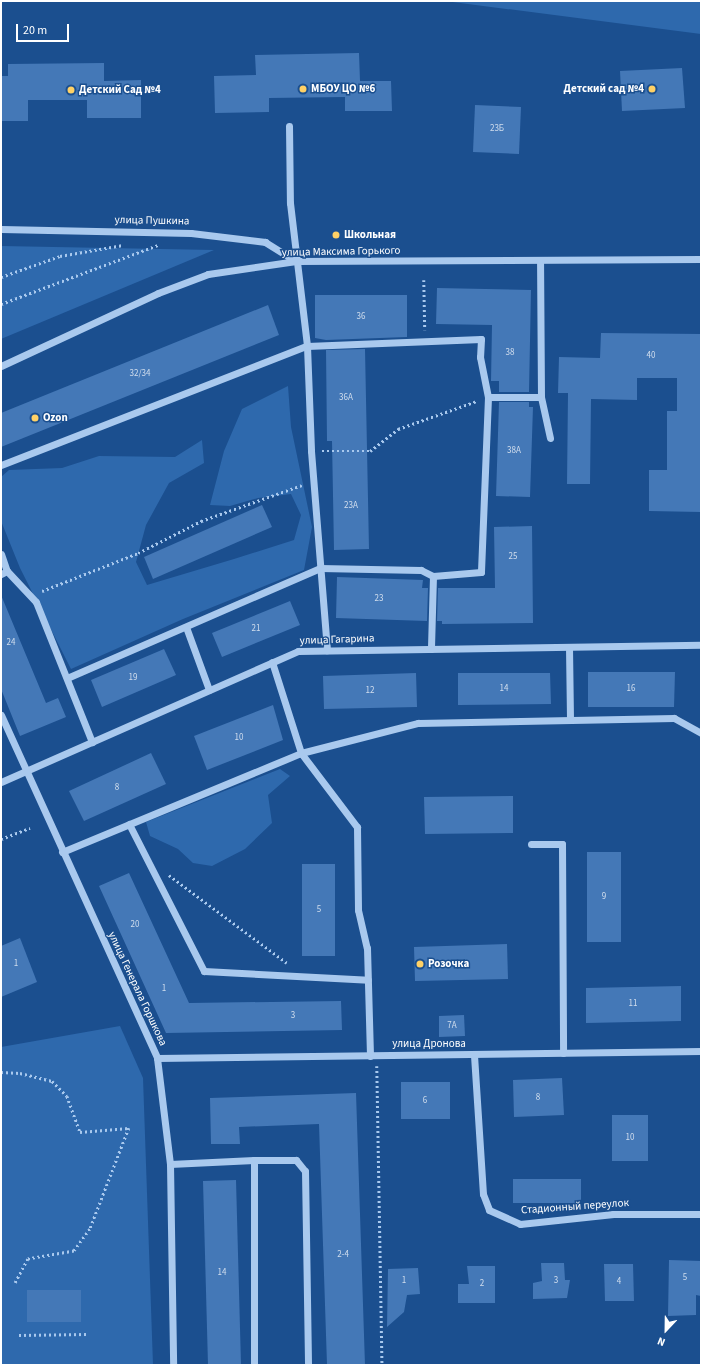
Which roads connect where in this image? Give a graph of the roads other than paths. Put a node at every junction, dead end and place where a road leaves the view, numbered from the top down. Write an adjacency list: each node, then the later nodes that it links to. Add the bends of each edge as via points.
1 (289, 126): 5 (street, via 290,203)
2 (1, 229): 5 (street, улица Пушкина, via 191,233 265,242)
3 (701, 259): 4 (street, улица Максима Горького)
4 (540, 260): 5 (street, улица Максима Горького); 9 (street)
5 (296, 261): 6 (street); 7 (street, улица Максима Горького, via 208,274 158,292)
6 (307, 346): 8 (street, via 481,339 480,357); 11 (street); 13 (street, via 311,451)
7 (1, 366)
8 (488, 397): 9 (street); 15 (street, via 481,572)
9 (541, 397): 10 (street)
10 (550, 438)
11 (1, 465)
12 (1, 554): 14 (street)
13 (320, 568): 15 (street, via 421,570); 16 (street); 20 (street)
14 (4, 573): 22 (street, via 36,602)
15 (433, 576): 19 (street)
16 (186, 627): 22 (street); 23 (street)
17 (701, 645): 18 (street, улица Гагарина)
18 (569, 647): 19 (street, улица Гагарина); 25 (street)
19 (432, 648): 20 (street, улица Гагарина)
20 (327, 650): 21 (street, улица Гагарина, via 298,651)
21 (272, 662): 23 (street, улица Гагарина); 28 (street)
22 (67, 678): 27 (street)
23 (209, 690): 27 (street, улица Гагарина)
24 (1, 715): 29 (street, улица Генерала Горшкова)
25 (570, 720): 26 (street, via 674,718); 28 (street, via 418,723)
26 (701, 733)
27 (92, 742): 29 (street, улица Гагарина)
28 (301, 753): 31 (street); 34 (street, via 357,827 358,910 367,948)
29 (26, 771): 30 (street, улица Гагарина); 33 (street, улица Генерала Горшкова)
30 (1, 782)
31 (129, 824): 33 (street); 34 (street, via 204,971)
32 (531, 844): 36 (street, via 562,844)
33 (62, 852): 39 (street, улица Генерала Горшкова)
34 (368, 980): 38 (street)
35 (701, 1052): 36 (street, улица Дронова)
36 (563, 1053): 37 (street, улица Дронова)
37 (474, 1055): 38 (street, улица Дронова); 42 (street, Стадионный переулок, via 483,1194 489,1210 520,1224 613,1214)
38 (373, 1056): 39 (street, улица Дронова)
39 (157, 1058): 41 (street, улица Генерала Горшкова)
40 (254, 1160): 41 (street); 44 (street); 45 (street, via 296,1160 305,1171)
41 (170, 1164): 43 (street, улица Генерала Горшкова)
42 (701, 1214)
43 (173, 1365)
44 (254, 1365)
45 (308, 1365)

